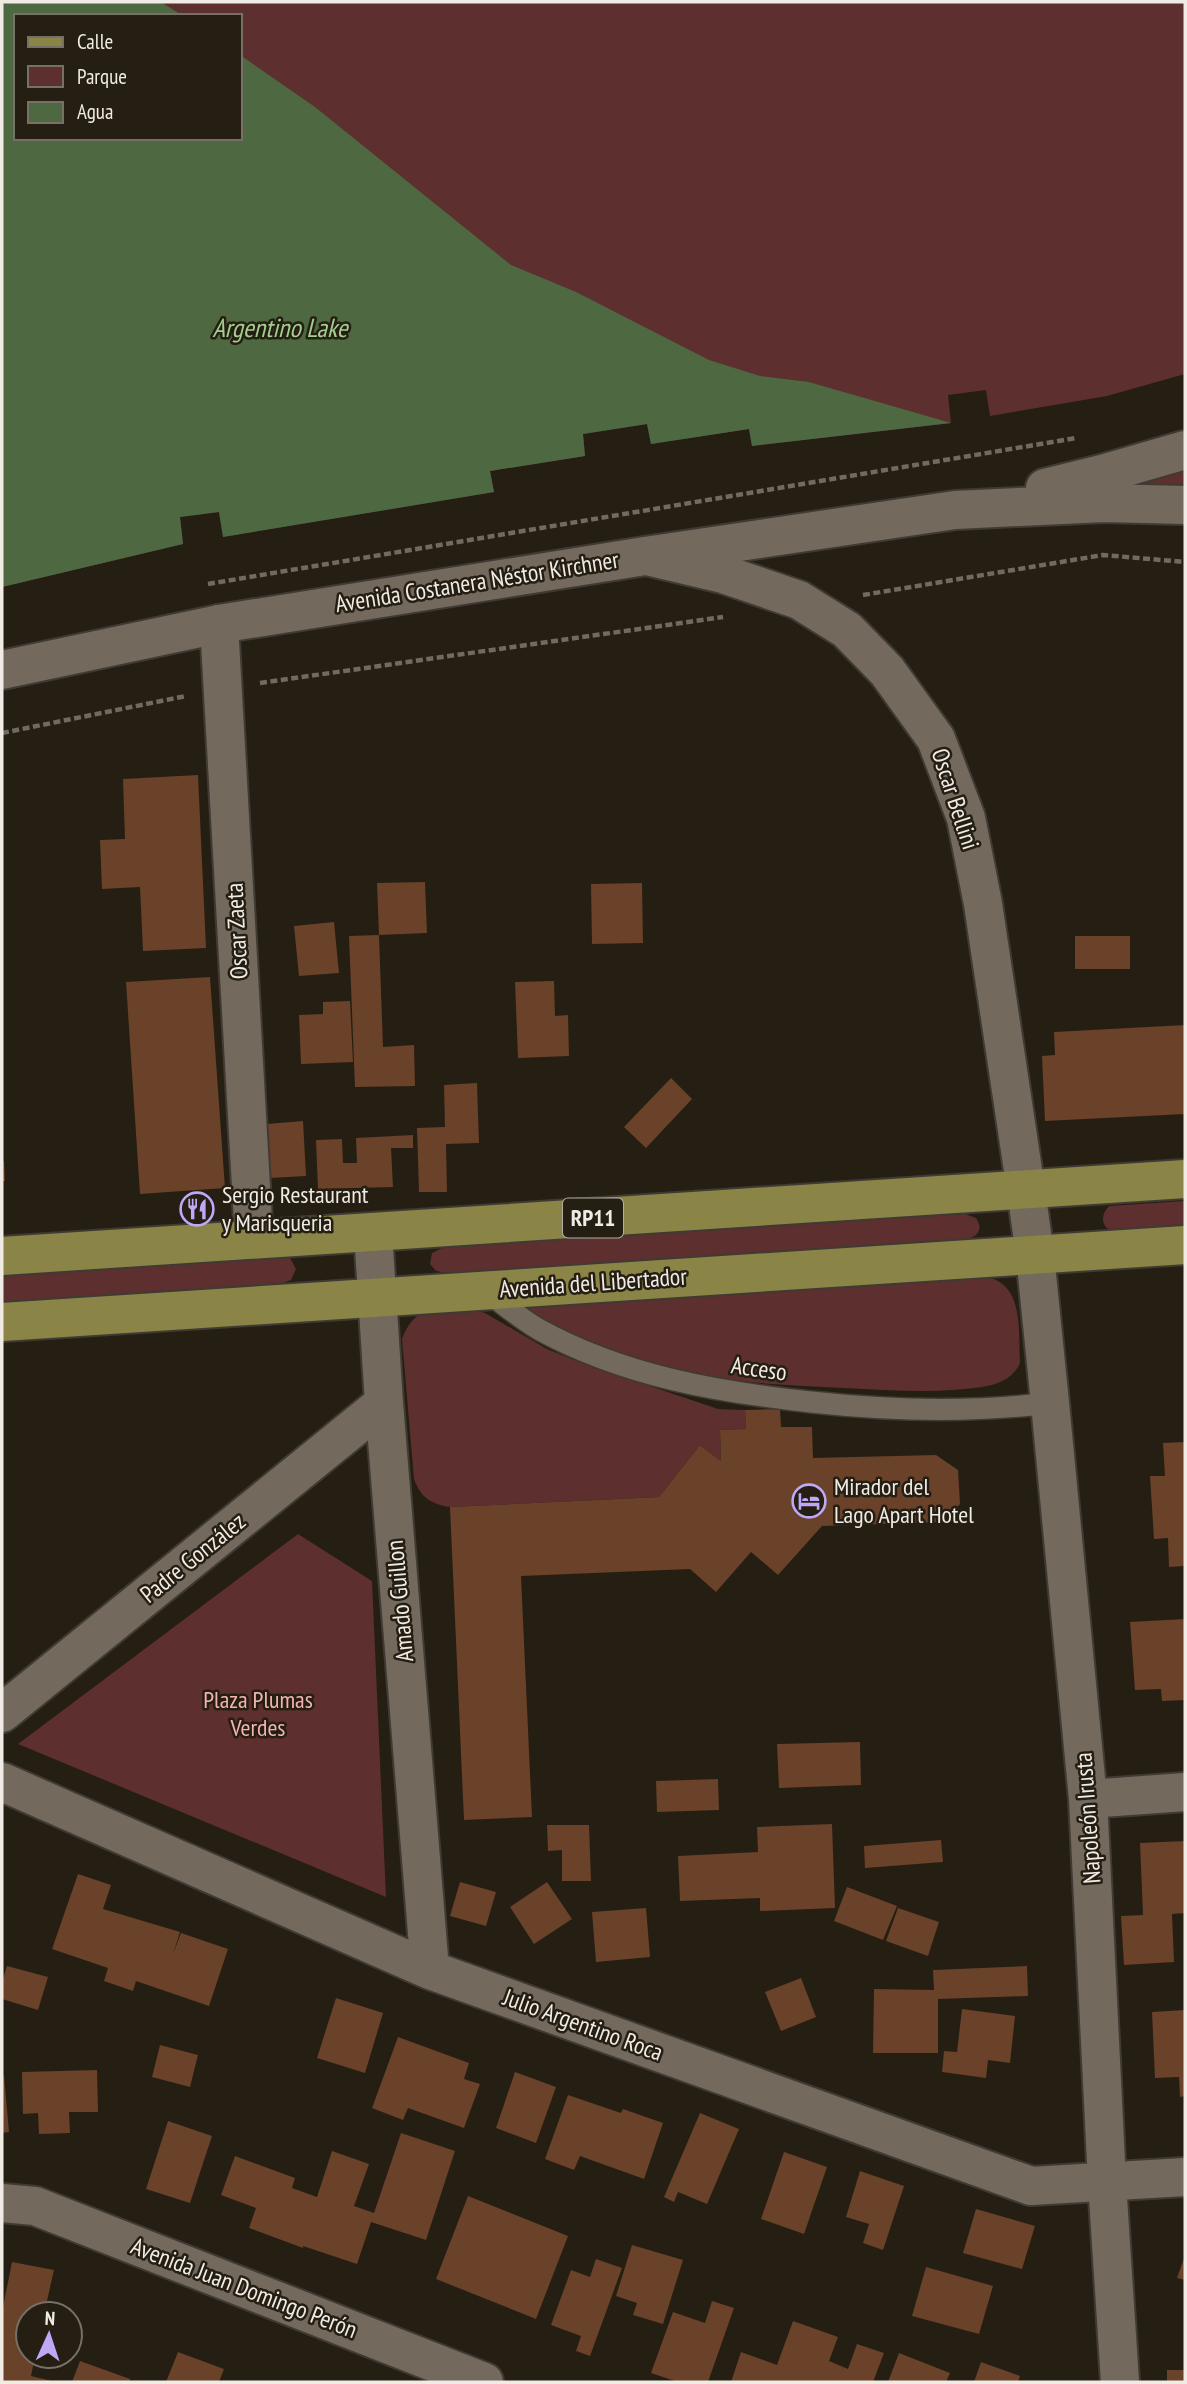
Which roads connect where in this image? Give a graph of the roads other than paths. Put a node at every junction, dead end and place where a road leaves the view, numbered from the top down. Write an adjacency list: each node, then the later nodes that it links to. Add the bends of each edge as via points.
1 (1185, 450): 3 (street, Avenida Costanera Néstor Kirchner)
2 (1185, 505): 3 (street, Avenida Costanera Néstor Kirchner, via 1104,503)
3 (955, 510): 4 (street, Avenida Costanera Néstor Kirchner)
4 (645, 556): 5 (street, Avenida Costanera Néstor Kirchner); 8 (street, Oscar Bellini, via 723,574 808,604 847,630 887,671 936,739 967,818)
5 (219, 624): 6 (street, Avenida Costanera Néstor Kirchner); 10 (street, Oscar Zaeta)
6 (2, 670)
7 (1185, 1179): 8 (main road, RP11)
8 (1026, 1190): 9 (main road, RP11); 12 (street, Oscar Bellini)
9 (373, 1232): 10 (main road, RP11); 15 (street, Amado Guillon)
10 (254, 1239): 13 (main road, RP11)
11 (1185, 1245): 12 (main road, Avenida del Libertador)
12 (1035, 1255): 14 (main road, Avenida del Libertador); 18 (street, Napoleón Irusta)
13 (2, 1256)
14 (484, 1290): 15 (main road, Avenida del Libertador); 18 (lane, Acceso, via 538,1329 576,1348 690,1384 784,1399 906,1410 963,1411)
15 (377, 1297): 16 (main road, Avenida del Libertador); 17 (street, Amado Guillon)
16 (2, 1322)
17 (384, 1403): 19 (street, Padre González); 23 (street, Amado Guillon)
18 (1050, 1403): 22 (street, Napoleón Irusta)
19 (2, 1713)
20 (2, 1782): 23 (street, Julio Argentino Roca)
21 (1185, 1792): 22 (street)
22 (1088, 1799): 25 (street, Napoleón Irusta)
23 (430, 1970): 25 (street, Julio Argentino Roca, via 1031,2186)
24 (1185, 2178): 25 (street, Julio Argentino Roca)
25 (1107, 2182): 28 (street, Napoleón Irusta)
26 (2, 2203): 27 (street, Avenida Juan Domingo Perón, via 34,2206)
27 (484, 2382)
28 (1120, 2382)

